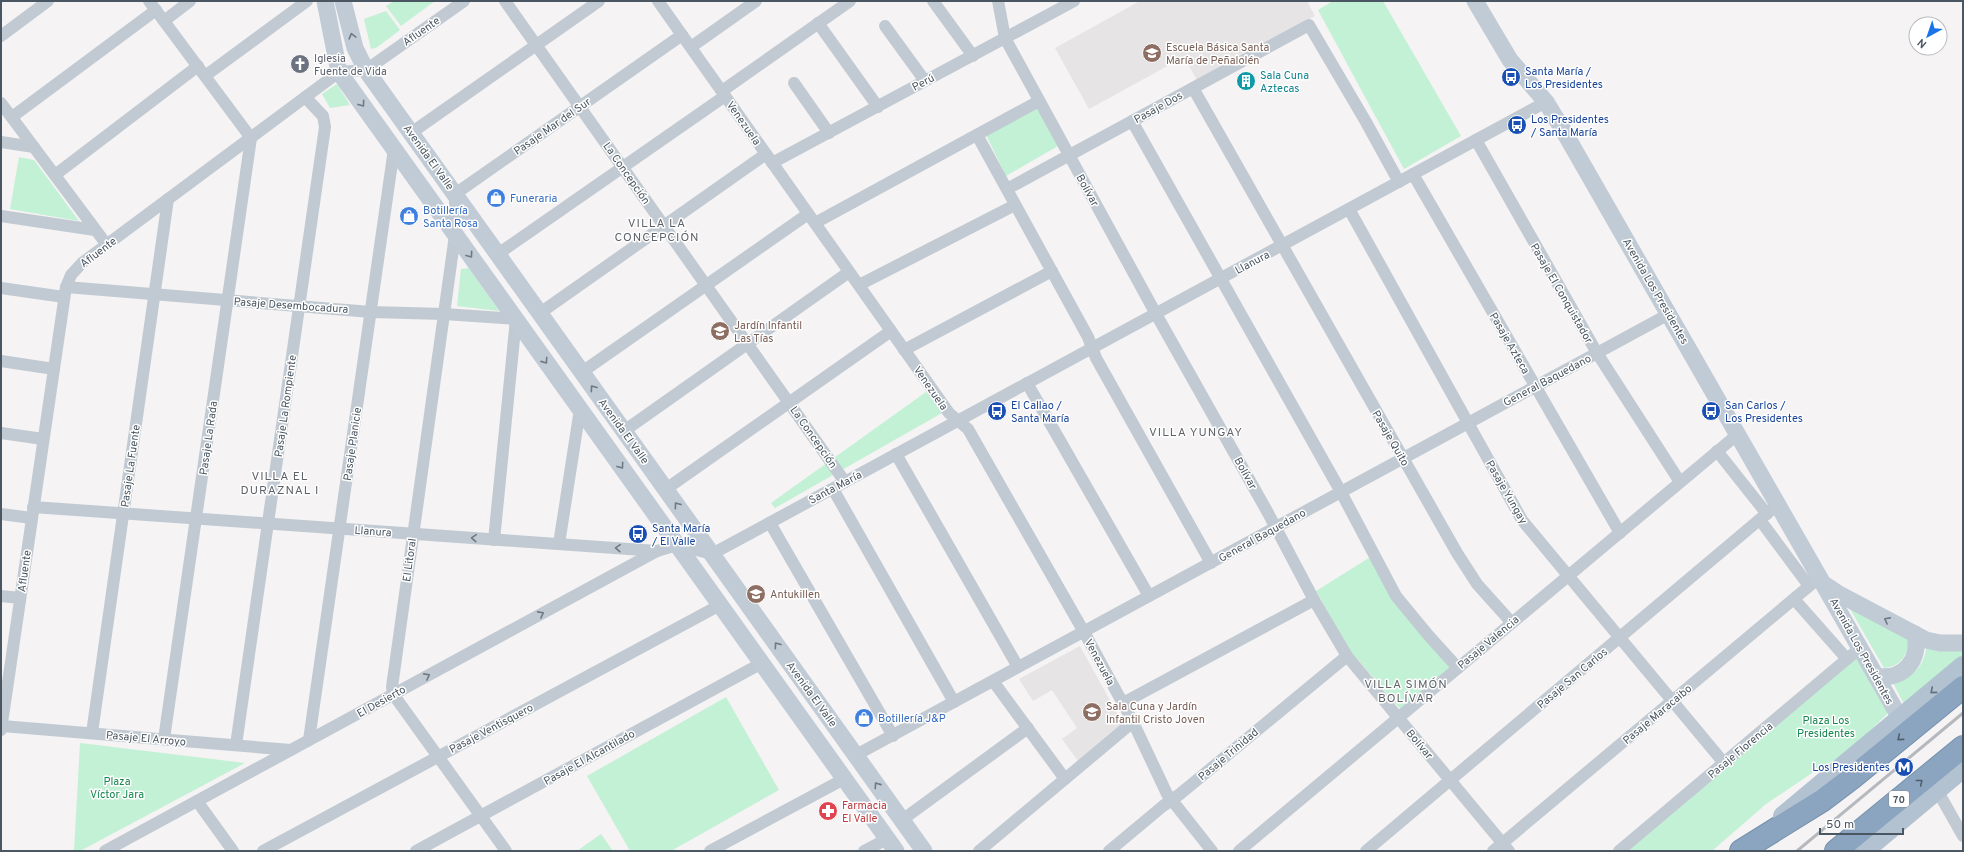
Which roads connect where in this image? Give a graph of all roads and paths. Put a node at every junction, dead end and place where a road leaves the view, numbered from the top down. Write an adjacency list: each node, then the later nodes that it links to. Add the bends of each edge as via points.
1 (48, 1): 21 (street)
2 (190, 1): 17 (street)
3 (307, 1): 27 (street)
4 (325, 1): 28 (street, Avenida El Valle)
5 (343, 1): 26 (street, Avenida El Valle, one-way to 5, via 355,48)
6 (505, 1): 23 (street, La Concepción)
7 (599, 1): 23 (street)
8 (756, 1): 24 (street)
9 (850, 1): 18 (street)
10 (933, 1): 25 (street)
11 (998, 1): 22 (street, Bolívar)
12 (1074, 1): 22 (street, Perú)
13 (660, 2): 20 (street, Venezuela)
14 (1476, 2): 35 (street, Avenida Los Presidentes, via 1510,60)
15 (458, 3): 26 (street, Afluente)
16 (152, 5): 17 (street); 39 (street)
17 (164, 20): 27 (street)
18 (818, 23): 32 (street); 38 (street)
19 (885, 26): 29 (street)
20 (682, 35): 24 (street, Venezuela); 37 (street, Pasaje Mar del Sur)
21 (1, 36)
22 (1005, 38): 25 (street, Perú); 34 (street, Bolívar)
23 (536, 45): 37 (street, La Concepción); 41 (street)
24 (691, 47): 32 (street, Venezuela)
25 (973, 56): 29 (street, Perú)
26 (366, 70): 28 (street); 41 (street, Avenida El Valle)
27 (202, 71): 44 (street); 53 (street)
28 (339, 72): 33 (street, Afluente); 48 (street, Avenida El Valle, one-way to 48)
29 (925, 81): 38 (street, Perú)
30 (794, 83): 42 (street)
31 (1193, 88): 40 (street, Pasaje Dos); 54 (street, Pasaje Dos, via 1309,25); 66 (street, Pasaje Quito)
32 (723, 93): 50 (street, Venezuela); 51 (street)
33 (305, 97): 44 (street, Afluente); 77 (street, Pasaje La Rompiente, via 323,116 325,123)
34 (1039, 101): 43 (street); 49 (street, Bolívar)
35 (1546, 102): 45 (street, Llanura); 82 (street, Avenida Los Presidentes)
36 (1, 103): 39 (street)
37 (580, 107): 51 (street, La Concepción); 56 (street, Pasaje Mar del Sur)
38 (878, 107): 42 (street, Perú)
39 (12, 117): 47 (street)
40 (1132, 121): 49 (street, Pasaje Dos); 70 (street)
41 (411, 133): 56 (street, Avenida El Valle)
42 (829, 133): 50 (street, Perú)
43 (977, 135): 55 (street); 61 (street)
44 (251, 138): 57 (street, Afluente); 76 (street, Pasaje La Rada)
45 (1476, 140): 52 (street, Llanura); 88 (street, Pasaje El Conquistador)
46 (1, 142): 47 (street)
47 (34, 147): 53 (street)
48 (394, 149): 64 (street, Avenida El Valle); 79 (street, Pasaje Planicie)
49 (1069, 155): 55 (street, Pasaje Dos); 81 (street, Bolívar)
50 (769, 158): 61 (street, Venezuela); 62 (street, Perú)
51 (623, 167): 62 (street, La Concepción); 67 (street)
52 (1413, 174): 54 (street, Llanura); 93 (street, Pasaje Azteca)
53 (55, 175): 63 (street)
54 (1399, 182): 59 (street, Llanura)
55 (1007, 189): 58 (street)
56 (455, 194): 64 (street); 67 (street, Avenida El Valle)
57 (168, 199): 65 (street, Afluente); 75 (street, Pasaje La Fuente)
58 (1016, 205): 68 (street); 72 (street)
59 (1349, 209): 66 (street, Llanura); 97 (street, Pasaje Yungay)
60 (1, 216): 63 (street)
61 (812, 218): 69 (street, Venezuela); 71 (street)
62 (664, 226): 71 (street, La Concepción); 78 (street, Perú)
63 (96, 230): 65 (street)
64 (455, 235): 80 (street, El Litoral); 83 (street, Avenida El Valle, one-way to 83)
65 (107, 245): 74 (street, Afluente, via 76,268)
66 (1281, 246): 70 (street, Llanura); 104 (street, Pasaje Quito)
67 (498, 254): 78 (street, Avenida El Valle)
68 (1052, 271): 86 (street); 87 (street)
69 (849, 272): 72 (street, Venezuela); 85 (street)
70 (1220, 279): 81 (street, Llanura); 109 (street)
71 (706, 285): 85 (street, La Concepción); 91 (street)
72 (859, 285): 84 (street, Venezuela)
73 (1, 288): 74 (street, Pasaje Desembocadura)
74 (65, 292): 75 (street, Pasaje Desembocadura); 90 (street, Afluente)
75 (154, 295): 76 (street, Pasaje Desembocadura); 113 (street, Pasaje La Fuente)
76 (227, 300): 77 (street, Pasaje Desembocadura); 114 (street, Pasaje La Rada)
77 (299, 306): 79 (street, Pasaje Desembocadura); 116 (street, Pasaje La Rompiente)
78 (537, 309): 83 (street); 91 (street, Avenida El Valle)
79 (371, 312): 80 (street, Pasaje Desembocadura); 118 (street, Pasaje Planicie)
80 (444, 314): 83 (street, Pasaje Desembocadura); 120 (street, El Litoral)
81 (1156, 314): 86 (street, Llanura); 117 (street, Bolívar)
82 (1669, 314): 88 (street, General Baquedano); 100 (street, Avenida Los Presidentes)
83 (516, 319): 95 (street, Avenida El Valle, one-way to 95); 121 (street)
84 (891, 331): 87 (street, Venezuela); 94 (street)
85 (748, 344): 94 (street, La Concepción); 98 (street)
86 (1092, 348): 92 (street, Llanura); 126 (street)
87 (904, 350): 96 (street, Venezuela, via 949,413)
88 (1597, 354): 93 (street, General Baquedano); 106 (street, Pasaje El Conquistador)
89 (1, 361): 90 (street)
90 (54, 369): 101 (street, Afluente)
91 (582, 372): 98 (street, Avenida El Valle, one-way to 91)
92 (1027, 384): 96 (street, Llanura); 130 (street)
93 (1536, 387): 97 (street, General Baquedano); 119 (street, Pasaje Azteca)
94 (789, 402): 105 (street, La Concepción); 108 (street)
95 (580, 409): 122 (street); 123 (street, Avenida El Valle, one-way to 123)
96 (958, 421): 103 (street, Santa María); 136 (street, Venezuela, via 968,429)
97 (1469, 423): 104 (street, General Baquedano); 127 (street, Pasaje Yungay, via 1522,520)
98 (624, 431): 108 (street, Avenida El Valle)
99 (1, 433): 101 (street)
100 (1738, 434): 102 (street, Pasaje Valencia); 111 (street, Avenida Los Presidentes)
101 (44, 439): 110 (street, Afluente)
102 (1717, 451): 106 (street, Pasaje Valencia); 111 (street)
103 (896, 454): 105 (street, Santa María); 144 (street)
104 (1403, 459): 109 (street, General Baquedano); 135 (street, Pasaje Quito, via 1462,563)
105 (845, 482): 107 (street, Santa María)
106 (1680, 482): 119 (street, Pasaje Valencia)
107 (832, 488): 115 (street, Santa María); 152 (street)
108 (666, 489): 125 (street, Avenida El Valle, one-way to 108)
109 (1341, 492): 117 (street, General Baquedano); 145 (street, via 1396,596)
110 (33, 513): 112 (street, Llanura); 113 (street, Llanura); 131 (street, Afluente)
111 (1769, 513): 128 (street, Avenida Los Presidentes); 128 (street); 138 (street, Pasaje San Carlos)
112 (1, 514)
113 (123, 514): 114 (street, Llanura); 160 (street, Pasaje La Fuente)
114 (196, 519): 116 (street, Llanura); 162 (street, Pasaje La Rada)
115 (770, 522): 125 (street, Santa María); 161 (street)
116 (268, 524): 118 (street, Llanura); 164 (street, Pasaje La Rompiente)
117 (1275, 528): 126 (street, General Baquedano); 133 (street, Bolívar)
118 (340, 529): 120 (street, Llanura); 163 (street, Pasaje Planicie)
119 (1620, 532): 127 (street, Pasaje Valencia)
120 (413, 534): 121 (street, Llanura, one-way to 120); 150 (street, El Litoral, via 392,678)
121 (494, 540): 122 (street, Llanura)
122 (558, 544): 124 (street, Llanura, one-way to 122)
123 (677, 545): 124 (street, Llanura); 125 (street); 134 (street, Avenida El Valle)
124 (657, 551): 150 (street, El Desierto, one-way to 124)
125 (712, 554): 167 (street, Avenida El Valle, one-way to 125)
126 (1211, 563): 130 (street, General Baquedano)
127 (1568, 576): 135 (street, Pasaje Valencia); 138 (street, Pasaje Yungay)
128 (1818, 582): 132 (street, Pasaje Maracaibo); 137 (street, Avenida Los Presidentes, one-way to 128); 140 (street, Avenida Los Presidentes)
129 (1, 596): 131 (street)
130 (1149, 596): 136 (street, General Baquedano)
131 (20, 598): 146 (street, Afluente)
132 (1794, 599): 140 (street); 151 (street, Pasaje Maracaibo)
133 (1314, 600): 141 (street, Bolívar); 153 (street)
134 (720, 605): 142 (street, Avenida El Valle); 168 (street, Pasaje Ventisquero)
135 (1512, 623): 145 (street, Pasaje Valencia)
136 (1084, 632): 144 (street, General Baquedano); 153 (street, Venezuela)
137 (1915, 634): 139 (street, Avenida Los Presidentes, via 1934,642); 147 (street, via 1916,653 1911,665 1895,676)
138 (1620, 638): 151 (street, Pasaje Yungay); 173 (street, Pasaje San Carlos)
139 (1963, 643)
140 (1854, 653): 147 (street, Avenida Los Presidentes); 169 (street, Pasaje Florencia)
141 (1347, 656): 154 (street, Bolívar); 176 (street, Pasaje Trinidad)
142 (762, 664): 171 (street, Avenida El Valle); 177 (street, Pasaje El Alcantilado)
143 (1963, 666): 155 (main road, one-way to 155)
144 (1018, 667): 148 (street, General Baquedano)
145 (1458, 668): 154 (street, Pasaje Valencia)
146 (5, 671): 157 (street, Afluente)
147 (1876, 676): 155 (street, Avenida Los Presidentes)
148 (994, 681): 152 (street, General Baquedano); 158 (street)
149 (1963, 687): 183 (highway, one-way to 183, via 1823,800)
150 (392, 694): 163 (street, El Desierto); 168 (street)
151 (1672, 701): 169 (street, Pasaje Yungay); 181 (street, Pasaje Maracaibo)
152 (954, 702): 161 (street, General Baquedano)
153 (1123, 703): 156 (street, Venezuela)
154 (1398, 718): 173 (street, Bolívar); 195 (street, Pasaje Valencia)
155 (1900, 718): 183 (main road)
156 (1133, 722): 172 (street); 176 (street, Venezuela)
157 (2, 726): 159 (street, Afluente); 160 (street, Pasaje El Arroyo)
158 (1028, 728): 172 (street); 178 (street)
159 (1, 730)
160 (92, 733): 162 (street, Pasaje El Arroyo)
161 (892, 736): 167 (street, General Baquedano)
162 (164, 739): 164 (street, Pasaje El Arroyo)
163 (309, 740): 166 (street, El Desierto)
164 (236, 745): 166 (street, Pasaje El Arroyo)
165 (1963, 747): 198 (highway, 70, one-way to 165)
166 (291, 750): 175 (street, El Desierto)
167 (856, 755): 178 (street, Avenida El Valle, one-way to 167)
168 (438, 757): 177 (street); 186 (street, Pasaje Ventisquero)
169 (1724, 763): 197 (street, Pasaje Florencia)
170 (1963, 768): 174 (main road)
171 (844, 779): 180 (street, Avenida El Valle); 189 (street)
172 (1065, 779): 192 (street)
173 (1450, 780): 181 (street, Bolívar); 196 (street, Pasaje San Carlos)
174 (1937, 790): 179 (street); 182 (main road)
175 (197, 801): 184 (street, El Desierto); 185 (street)
176 (1171, 801): 193 (street, Pasaje Trinidad); 194 (street, Venezuela)
177 (481, 816): 187 (street, Pasaje El Alcantilado); 188 (street)
178 (902, 820): 191 (street, Avenida El Valle)
179 (1963, 836)
180 (891, 845): 190 (street)
181 (1502, 848)
182 (1874, 848)
183 (1743, 850)
184 (105, 851)
185 (233, 851)
186 (263, 851)
187 (416, 851)
188 (506, 851)
189 (710, 851)
190 (864, 851)
191 (924, 851)
192 (979, 851)
193 (1109, 851)
194 (1212, 851)
195 (1239, 851)
196 (1366, 851)
197 (1619, 851)
198 (1836, 851)

